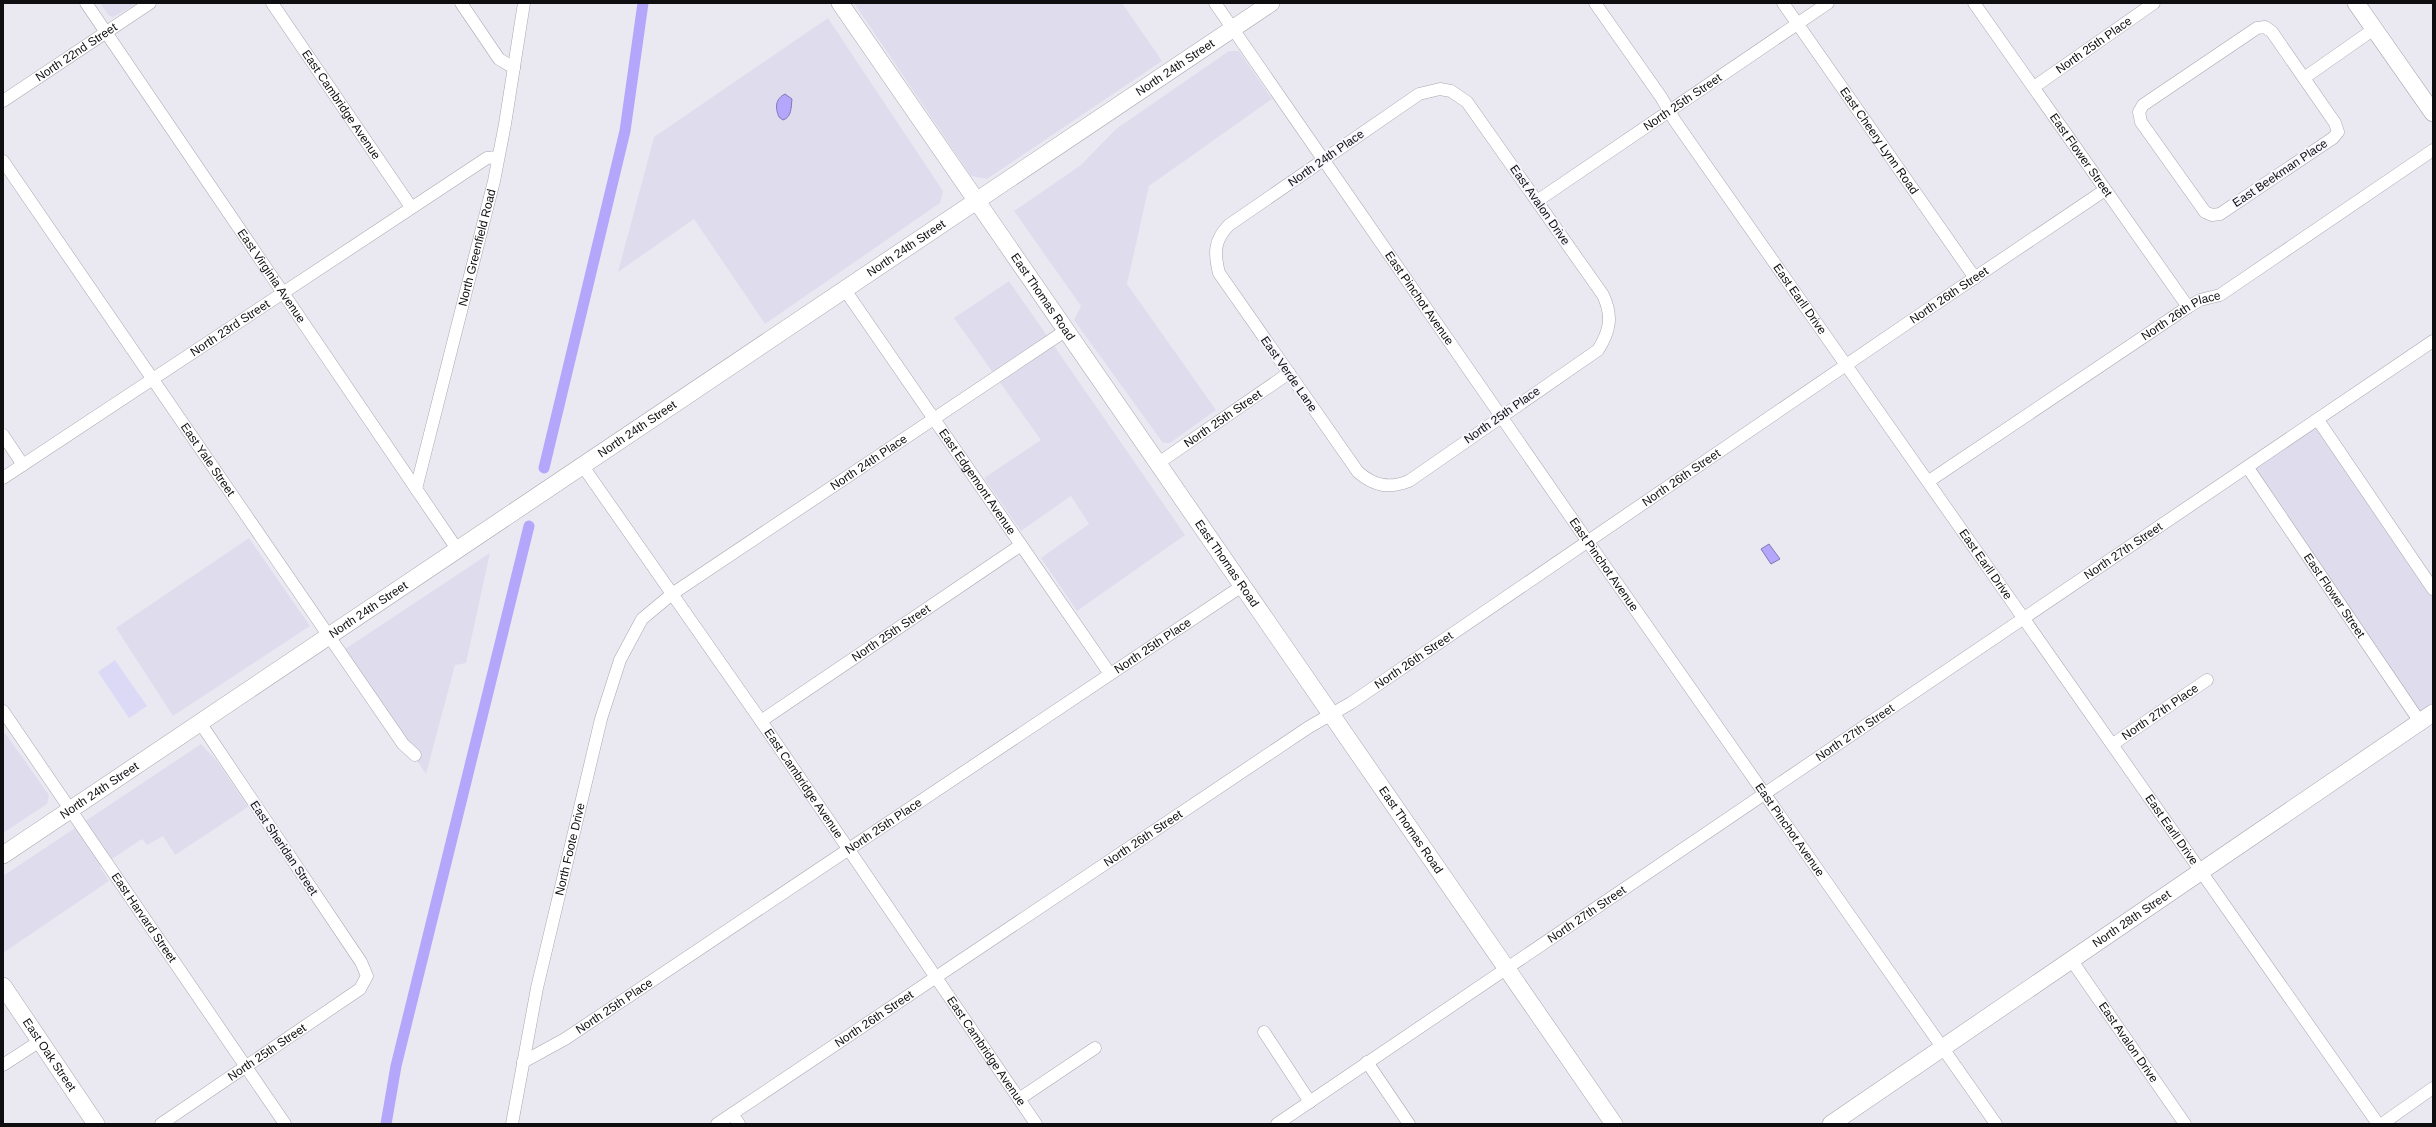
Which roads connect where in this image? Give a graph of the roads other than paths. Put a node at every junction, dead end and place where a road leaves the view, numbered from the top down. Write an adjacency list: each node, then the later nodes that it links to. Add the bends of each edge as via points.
1 (86, 3): 18 (street, East Virginia Avenue)
2 (150, 3): 18 (street, North 22nd Street)
3 (272, 3): 33 (street, East Cambridge Avenue)
4 (461, 3): 19 (street, via 499,59)
5 (524, 3): 19 (street, North Greenfield Road)
6 (840, 3): 32 (main road, East Thomas Road)
7 (1215, 3): 16 (street, East Pinchot Avenue)
8 (1271, 3): 16 (main road, North 24th Street)
9 (1595, 3): 24 (street, East Earll Drive)
10 (1783, 3): 15 (street, East Cheery Lynn Road)
11 (1828, 3): 15 (street, North 25th Street)
12 (1974, 3): 21 (street, East Flower Street)
13 (2154, 3): 21 (street, North 25th Place)
14 (2356, 3): 17 (main road)
15 (1797, 23): 24 (street, North 25th Street); 35 (street, East Cheery Lynn Road)
16 (1232, 29): 28 (street, East Pinchot Avenue); 32 (main road, North 24th Street)
17 (2374, 29): 20 (street); 25 (main road)
18 (106, 32): 23 (street, North 22nd Street); 37 (street, East Virginia Avenue)
19 (514, 68): 27 (street, North Greenfield Road)
20 (2304, 78): 20 (street, East Beekman Place, via 2272,32 2265,27 2257,28 2143,105 2139,112 2141,122 2205,212 2212,215 2220,214 2333,138 2338,132 2335,123)
21 (2034, 87): 30 (street, East Flower Street)
22 (1451, 91): 28 (street, North 24th Place, via 1440,89 1418,94); 31 (street, East Avalon Drive, via 1467,102)
23 (3, 101)
24 (1670, 111): 31 (street, North 25th Street); 42 (street, East Earll Drive)
25 (2433, 113)
26 (2433, 150): 38 (street, North 26th Place, via 2220,294)
27 (498, 157): 33 (street, North 23rd Street, via 487,158); 56 (street, North Greenfield Road)
28 (1324, 159): 34 (street, North 24th Place, via 1229,225 1220,233); 45 (street, East Pinchot Avenue)
29 (3, 161): 44 (street, East Yale Street)
30 (2105, 190): 35 (street, North 26th Street); 38 (street, East Flower Street)
31 (1537, 201): 39 (street, East Avalon Drive, via 1603,295 1608,305)
32 (976, 202): 36 (main road, North 24th Street); 40 (main road, East Thomas Road)
33 (411, 207): 37 (street, North 23rd Street)
34 (1215, 247): 43 (street, East Verde Lane, via 1219,273)
35 (1975, 278): 42 (street, North 26th Street)
36 (845, 290): 46 (street, East Edgemont Avenue); 51 (main road, North 24th Street)
37 (281, 293): 44 (street, North 23rd Street); 56 (street, East Virginia Avenue)
38 (2188, 307): 54 (street, North 26th Place)
39 (1610, 329): 45 (street, North 25th Place, via 1598,350)
40 (1065, 331): 46 (street, North 24th Place); 49 (main road, East Thomas Road)
41 (2433, 341): 47 (street, North 27th Street)
42 (1847, 365): 54 (street, East Earll Drive); 57 (street, North 26th Street)
43 (1289, 373): 49 (street, North 25th Street); 55 (street, East Verde Lane, via 1358,472 1365,479)
44 (151, 380): 50 (street, North 23rd Street); 64 (street, East Yale Street)
45 (1501, 416): 55 (street, North 25th Place, via 1408,480 1395,486); 57 (street, East Pinchot Avenue)
46 (934, 418): 58 (street, East Edgemont Avenue); 62 (street, North 24th Place)
47 (2318, 420): 52 (street, North 27th Street); 61 (street)
48 (3, 435): 50 (street)
49 (1157, 464): 60 (main road, East Thomas Road)
50 (23, 465): 53 (street, North 23rd Street)
51 (582, 466): 59 (main road, North 24th Street); 62 (street, East Cambridge Avenue)
52 (2248, 468): 63 (street, North 27th Street); 69 (street, East Flower Street)
53 (3, 478)
54 (1929, 481): 63 (street, East Earll Drive)
55 (1383, 486)
56 (416, 488): 59 (street, East Virginia Avenue)
57 (1588, 542): 68 (street, North 26th Street); 74 (street, East Pinchot Avenue)
58 (1021, 545): 65 (street, East Edgemont Avenue); 71 (street, North 25th Street)
59 (457, 549): 64 (main road, North 24th Street)
60 (1242, 586): 65 (street, North 25th Place); 68 (main road, East Thomas Road)
61 (2433, 589)
62 (672, 594): 71 (street, East Cambridge Avenue); 88 (street, North Foote Drive, via 642,619 620,660 601,719 537,988)
63 (2025, 618): 72 (street, East Earll Drive); 74 (street, North 27th Street)
64 (327, 636): 70 (main road, North 24th Street); 73 (street, East Yale Street, via 403,744)
65 (1110, 674): 76 (street, North 25th Place)
66 (2207, 680): 72 (street, North 27th Place)
67 (3, 711): 75 (street, East Harvard Street)
68 (1331, 714): 80 (main road, East Thomas Road); 82 (street, North 26th Street, via 1309,726)
69 (2427, 718): 78 (main road, North 28th Street)
70 (199, 721): 75 (main road, North 24th Street); 81 (street, East Sheridan Street, via 362,962)
71 (761, 721): 76 (street, East Cambridge Avenue)
72 (2113, 744): 78 (street, East Earll Drive)
73 (415, 755)
74 (1765, 792): 80 (street, North 27th Street); 87 (street, East Pinchot Avenue)
75 (70, 810): 77 (main road, North 24th Street); 91 (street, East Harvard Street)
76 (849, 849): 82 (street, East Cambridge Avenue); 88 (street, North 25th Place, via 565,1039)
77 (3, 854)
78 (2202, 872): 79 (main road, North 28th Street); 108 (street, East Earll Drive)
79 (2072, 960): 87 (main road, North 28th Street); 107 (street, East Avalon Drive)
80 (1506, 968): 89 (street, North 27th Street); 104 (main road, East Thomas Road)
81 (367, 976): 91 (street, North 25th Street, via 360,990)
82 (936, 977): 93 (street, East Cambridge Avenue); 95 (street, North 26th Street)
83 (3, 986): 85 (main road, East Oak Street)
84 (1264, 1032): 94 (street)
85 (40, 1041): 90 (street); 96 (main road, East Oak Street)
86 (1095, 1048): 93 (street)
87 (1943, 1049): 105 (main road, North 28th Street); 106 (street, East Pinchot Avenue)
88 (523, 1062): 99 (street, North Foote Drive)
89 (1367, 1062): 94 (street, North 27th Street); 103 (street)
90 (3, 1065)
91 (246, 1067): 97 (street, North 25th Street); 98 (street, East Harvard Street)
92 (2433, 1088): 109 (street)
93 (1019, 1099): 101 (street, East Cambridge Avenue)
94 (1310, 1102): 102 (street, North 27th Street)
95 (736, 1119): 100 (street, North 26th Street)
96 (96, 1124)
97 (161, 1124)
98 (285, 1124)
99 (512, 1124)
100 (717, 1124)
101 (1036, 1124)
102 (1277, 1124)
103 (1410, 1124)
104 (1614, 1124)
105 (1831, 1124)
106 (1996, 1124)
107 (2185, 1124)
108 (2378, 1124)
109 (2382, 1124)

